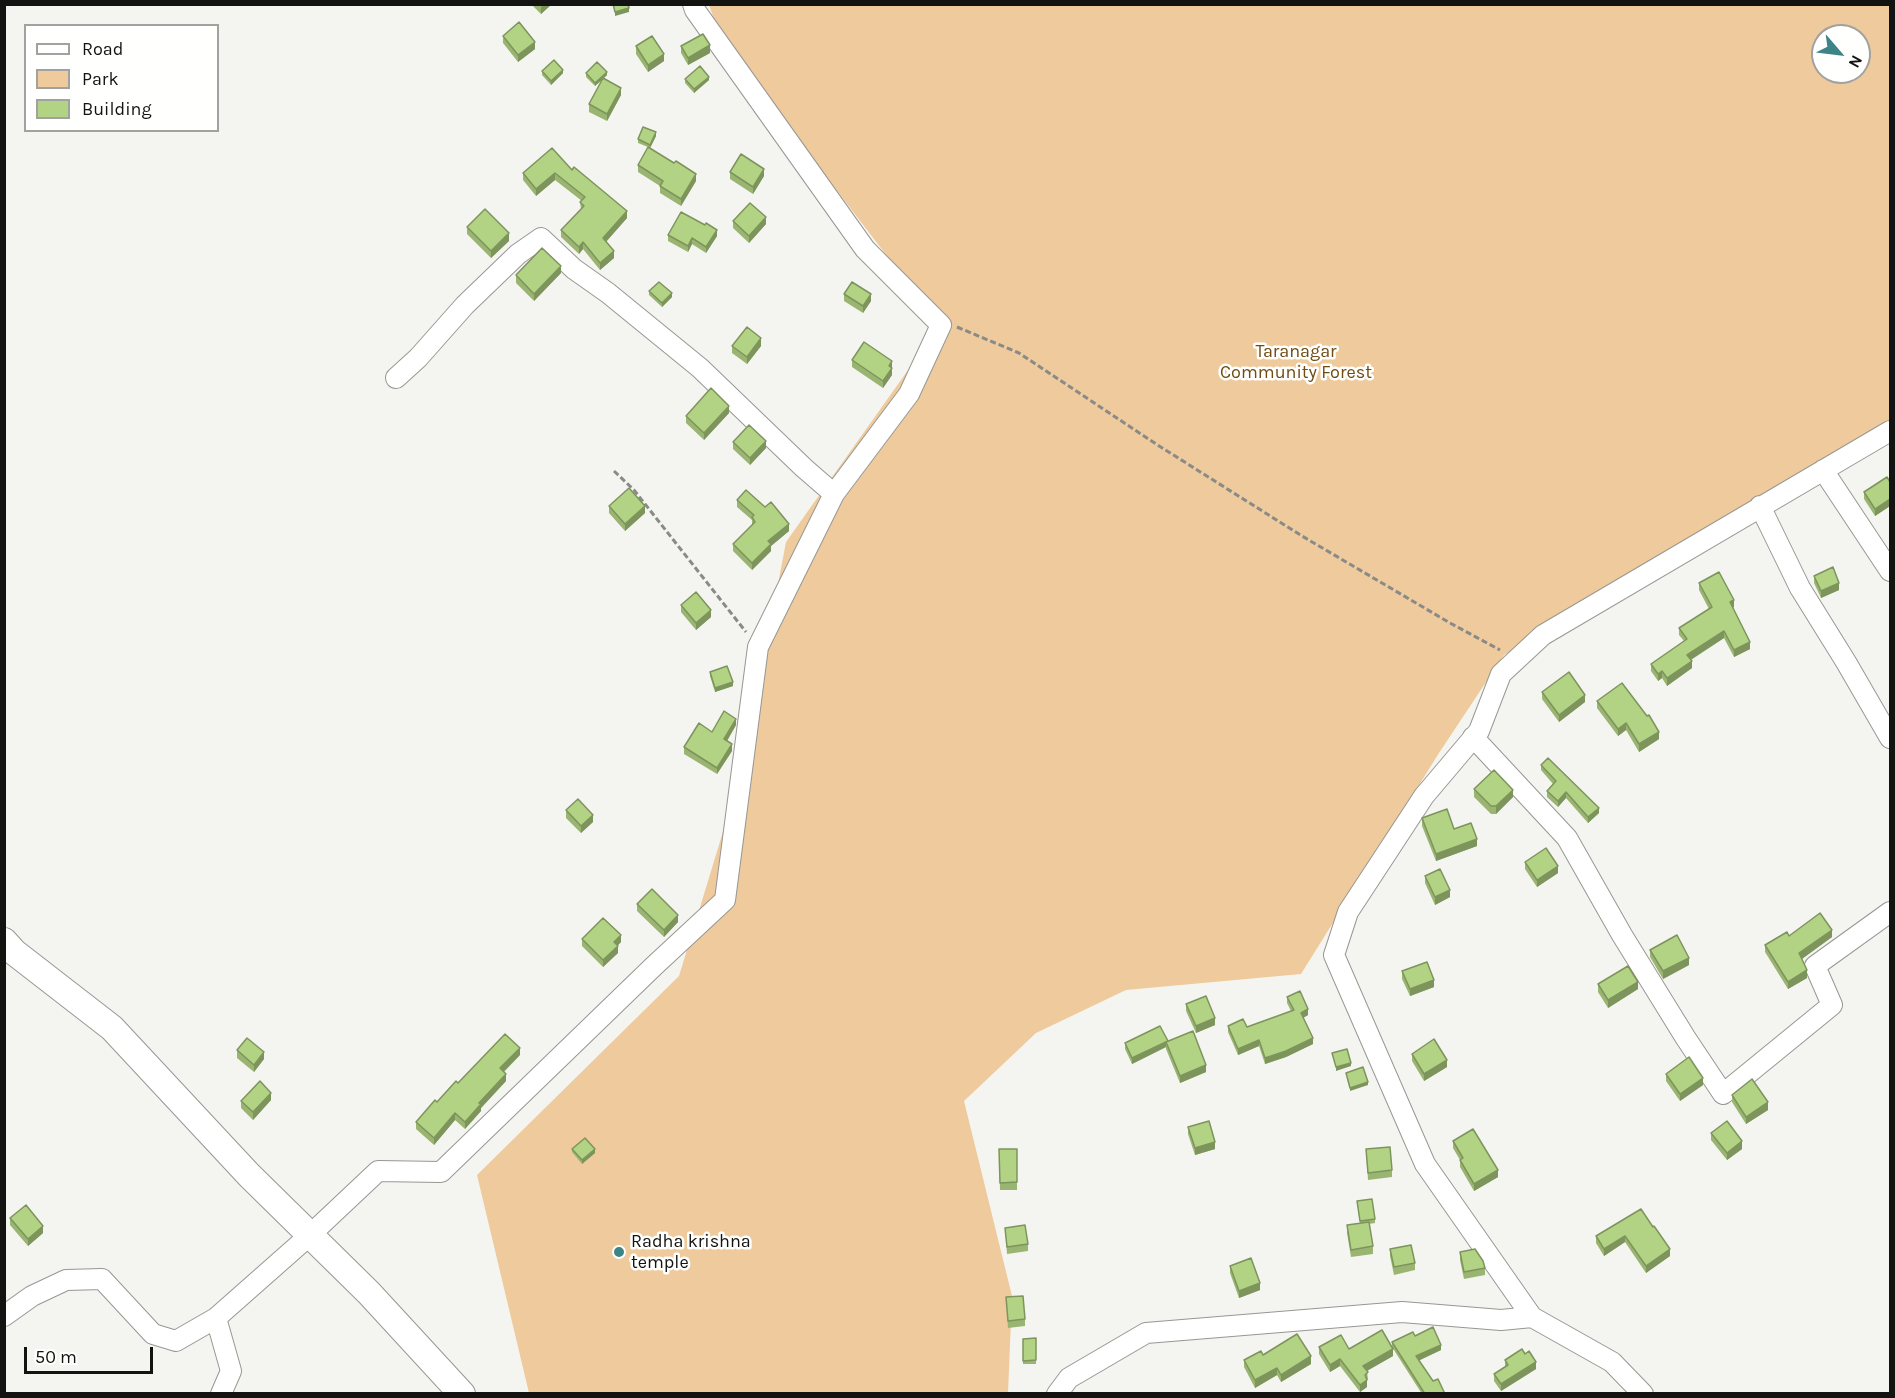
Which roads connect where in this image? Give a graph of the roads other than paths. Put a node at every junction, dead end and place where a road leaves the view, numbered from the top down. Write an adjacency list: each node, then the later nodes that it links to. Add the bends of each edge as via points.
1 (693, 4): 5 (street, via 865,249 940,325 909,394)
2 (396, 378): 5 (street, via 518,254 542,238 574,269 700,368)
3 (1890, 431): 4 (street)
4 (1823, 470): 6 (street); 7 (street)
5 (834, 494): 12 (street, via 758,647 725,900 441,1172 378,1171)
6 (1760, 506): 8 (street, via 1543,634 1501,674 1479,731); 9 (street, via 1800,588)
7 (1890, 571)
8 (1473, 737): 10 (street, via 1567,838 1622,935 1723,1094 1832,1005 1815,966); 14 (street, via 1424,796 1348,912 1334,955 1425,1164)
9 (1890, 738)
10 (1890, 912)
11 (4, 941): 12 (street, via 112,1028)
12 (310, 1235): 15 (street); 17 (street)
13 (4, 1316): 15 (street, via 32,1296 66,1280 102,1280 153,1334 176,1341)
14 (1532, 1317): 18 (street, via 1501,1320 1402,1312 1146,1333 1069,1378); 19 (street, via 1612,1362)
15 (216, 1318): 16 (street, via 231,1371)
16 (221, 1394)
17 (462, 1394)
18 (1057, 1394)
19 (1643, 1394)

